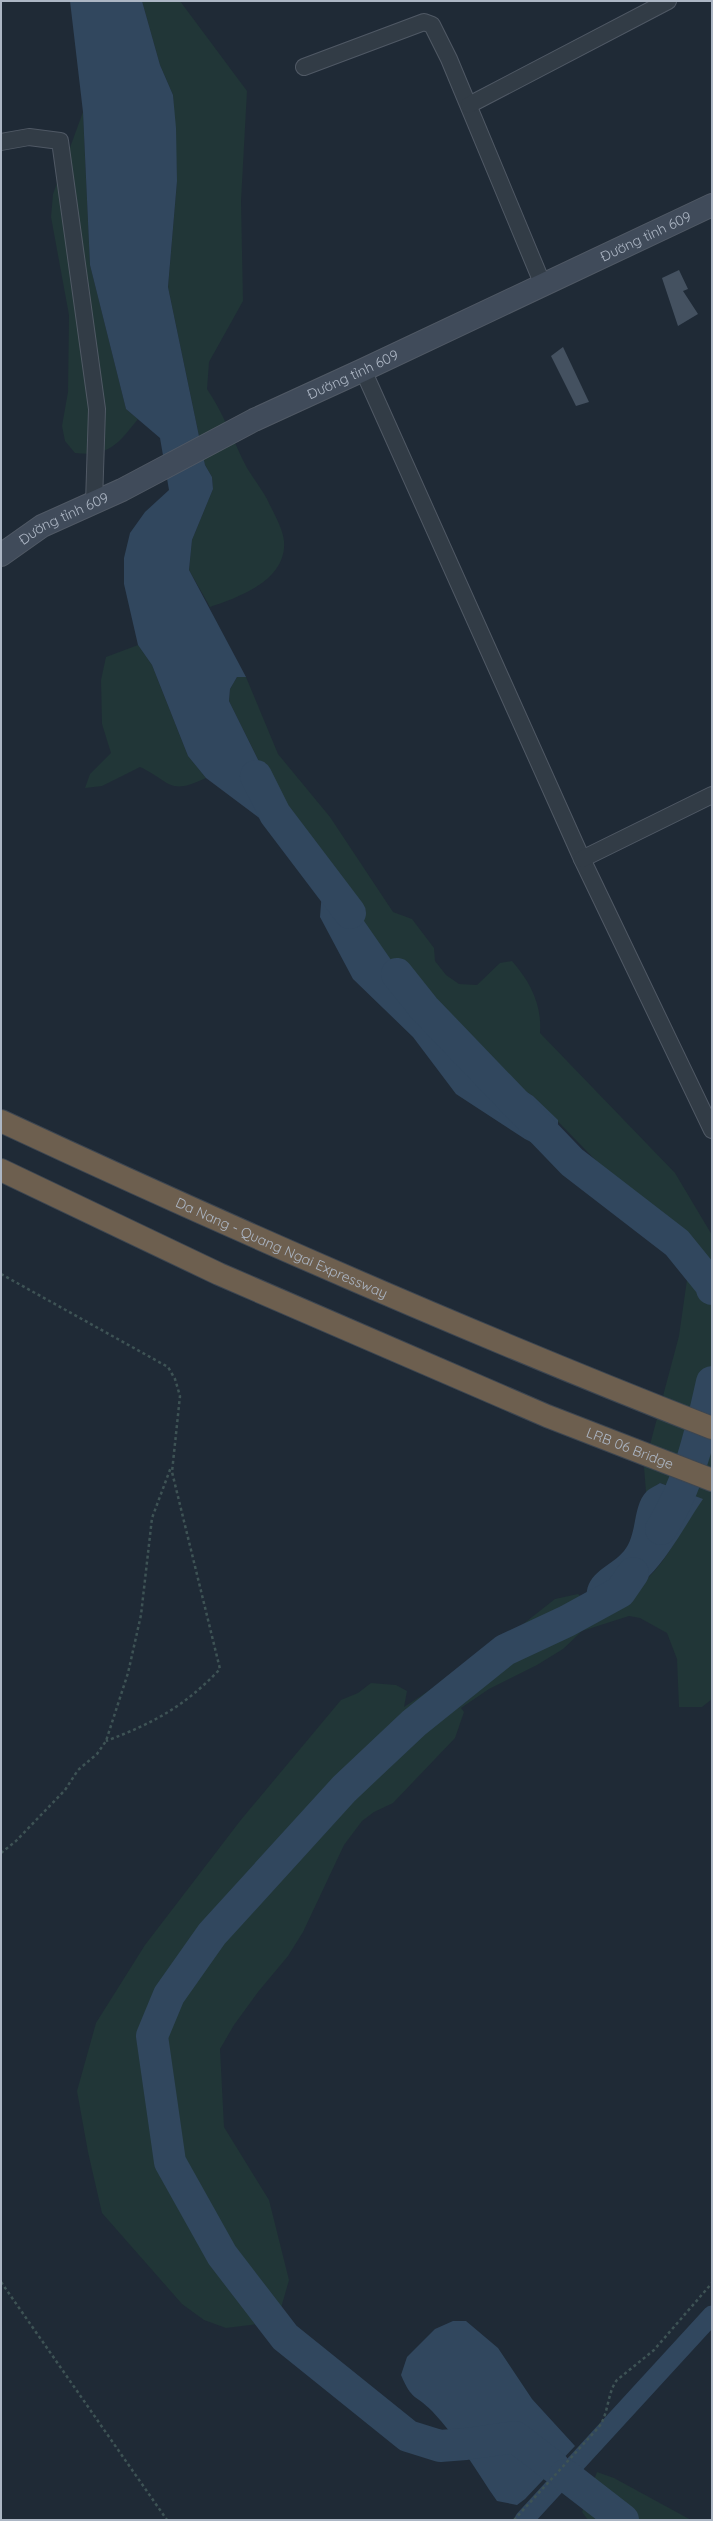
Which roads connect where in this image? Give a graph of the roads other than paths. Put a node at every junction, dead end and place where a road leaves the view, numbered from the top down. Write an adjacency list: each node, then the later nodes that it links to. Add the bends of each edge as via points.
1 (668, 1): 3 (street)
2 (304, 67): 3 (street, via 428,23 435,29)
3 (468, 105): 6 (street)
4 (1, 142): 8 (street, via 29,137 60,141 97,409)
5 (712, 205): 6 (main road, Đường tỉnh 609)
6 (544, 285): 7 (main road, Đường tỉnh 609)
7 (363, 370): 8 (main road, Đường tỉnh 609, via 254,420); 11 (street)
8 (94, 503): 9 (main road, Đường tỉnh 609, via 42,526)
9 (1, 555)
10 (712, 795): 11 (street)
11 (582, 859): 14 (street)
12 (1, 1110): 17 (highway)
13 (1, 1121): 17 (highway, Da Nang - Quang Ngai Expressway)
14 (712, 1130)
15 (1, 1170): 18 (highway)
16 (1, 1176): 18 (highway)
17 (136, 1184): 19 (highway, Da Nang - Quang Ngai Expressway, via 565,1370)
18 (119, 1226): 20 (highway, LRB 06 Bridge, via 219,1274 547,1416)
19 (712, 1428)
20 (712, 1480)

